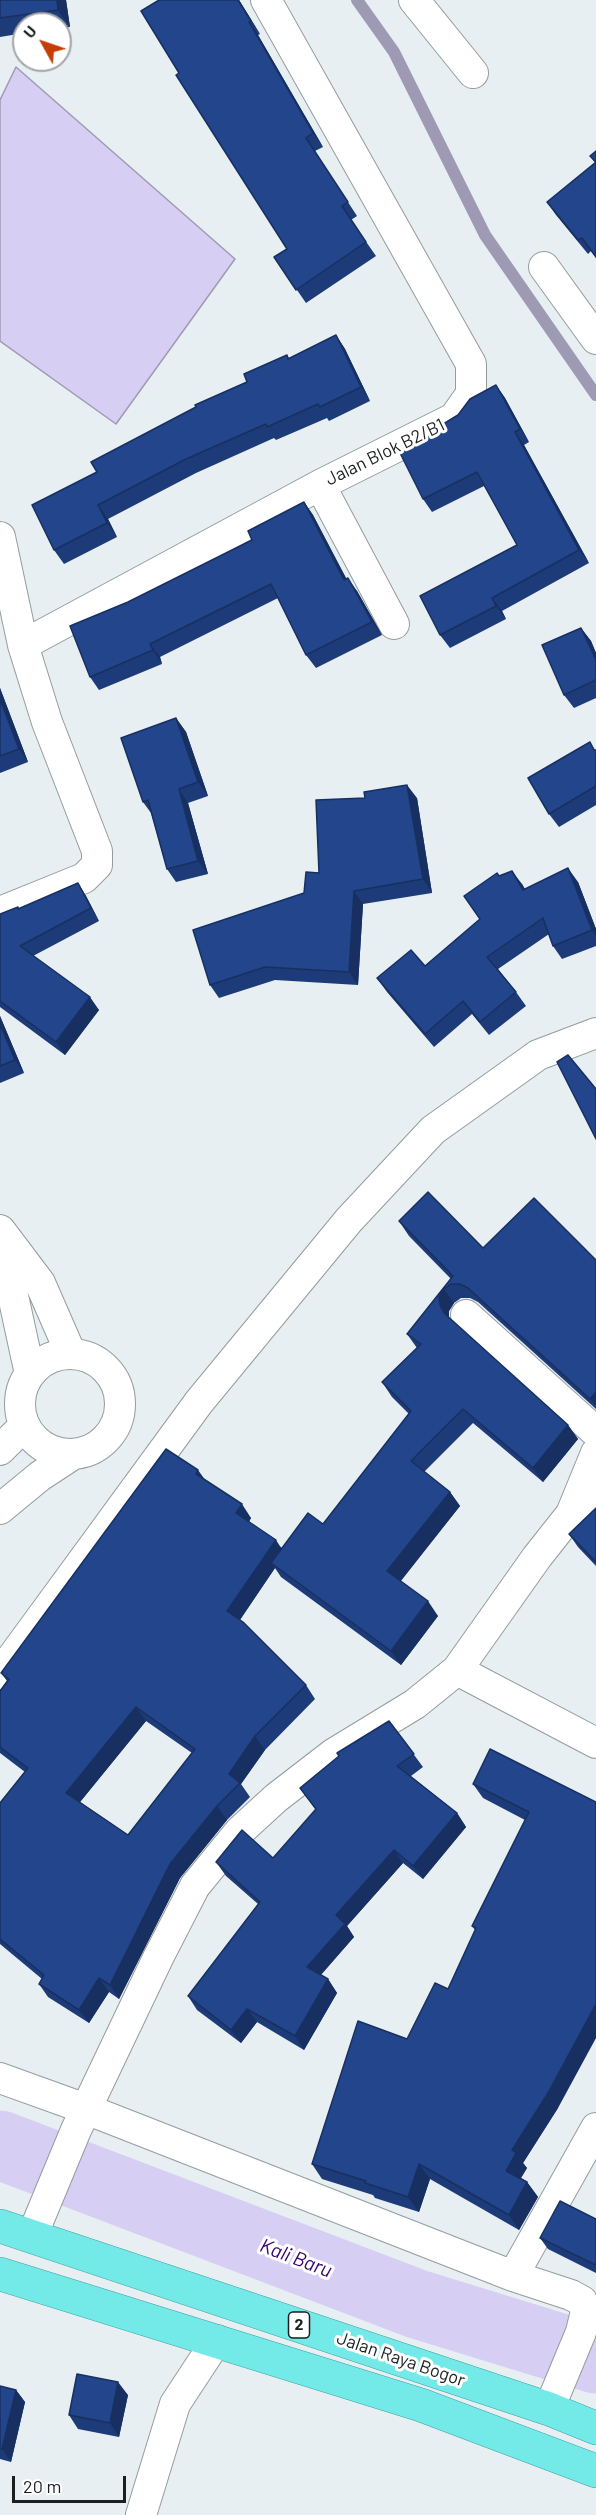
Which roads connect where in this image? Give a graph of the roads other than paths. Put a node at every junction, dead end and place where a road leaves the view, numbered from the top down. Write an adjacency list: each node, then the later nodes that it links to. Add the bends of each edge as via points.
1 (266, 0): 6 (street, Jalan Blok B2/B1, via 471,364 471,394 454,418)
2 (414, 0): 3 (street)
3 (473, 74)
4 (544, 267): 5 (street)
5 (596, 339)
6 (320, 485): 8 (street); 9 (street, Jalan Blok B2/B1)
7 (0, 537): 9 (street)
8 (394, 624)
9 (23, 645): 10 (street, via 47,722 97,851 97,865 84,878)
10 (0, 912)
11 (596, 1033): 24 (street, via 538,1055 442,1123 379,1187 199,1402)
12 (0, 1232): 14 (street, via 40,1283); 15 (street)
13 (466, 1315): 17 (street)
14 (71, 1354): 15 (street, via 55,1356); 20 (street, via 90,1358 106,1368 117,1384 121,1403 117,1423 107,1439 91,1450)
15 (30, 1374): 16 (street, via 19,1408)
16 (24, 1426): 18 (street); 20 (street, via 36,1442 52,1452)
17 (596, 1432)
18 (0, 1450)
19 (596, 1453): 21 (street)
20 (72, 1455): 22 (street)
21 (583, 1508): 23 (street, via 537,1557)
22 (0, 1509)
23 (457, 1670): 25 (street); 27 (street, via 415,1704 333,1754 240,1830 195,1886)
24 (0, 1674)
25 (596, 1743)
26 (0, 2078): 27 (street)
27 (81, 2119): 30 (street); 32 (street)
28 (596, 2128): 32 (street)
29 (0, 2226): 30 (highway, Jalan Raya Bogor / 2)
30 (36, 2227): 34 (highway, Jalan Raya Bogor / 2)
31 (0, 2274): 33 (highway, Jalan Raya Bogor / 2)
32 (513, 2276): 34 (street, via 571,2295 582,2301 586,2311)
33 (217, 2340): 36 (highway, Jalan Raya Bogor / 2, via 421,2405); 37 (street, via 175,2404)
34 (556, 2395): 35 (highway, Jalan Raya Bogor / 2)
35 (596, 2428)
36 (596, 2471)
37 (141, 2515)

